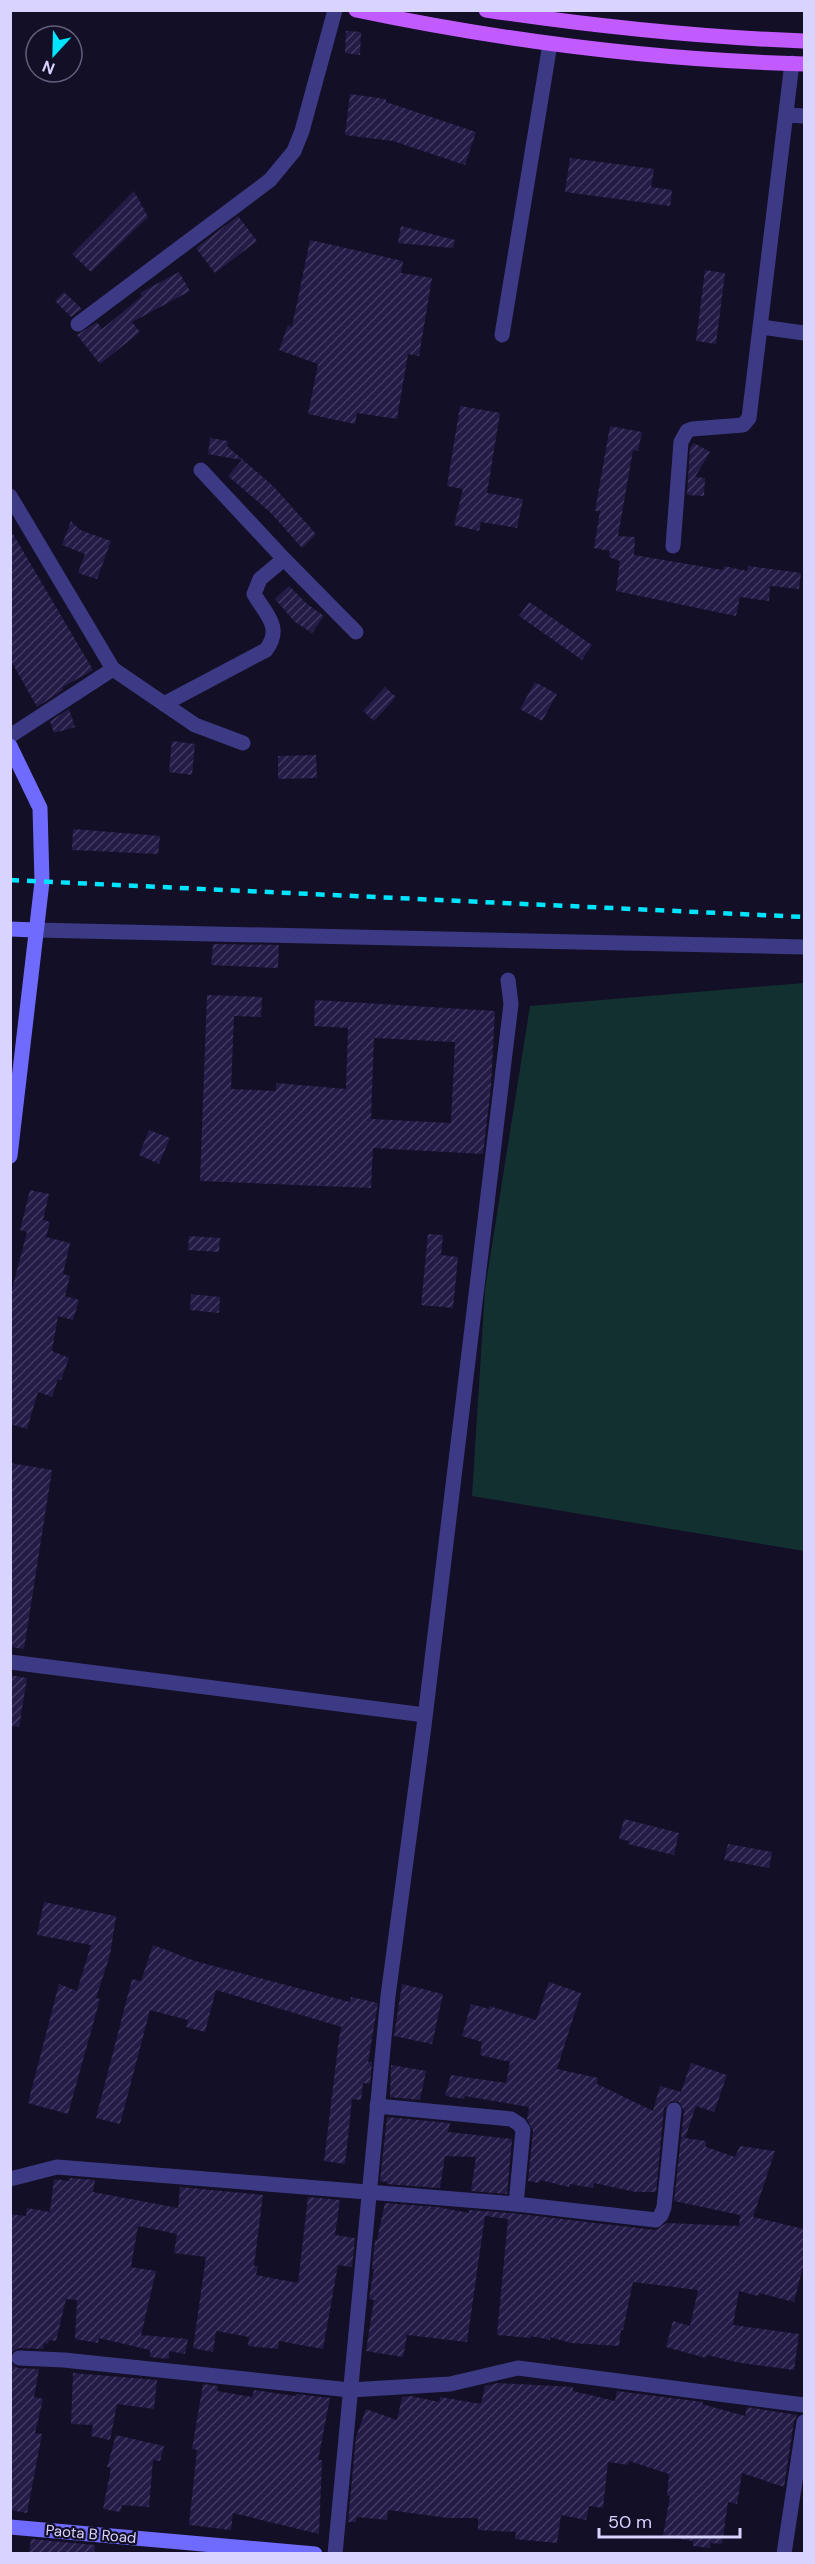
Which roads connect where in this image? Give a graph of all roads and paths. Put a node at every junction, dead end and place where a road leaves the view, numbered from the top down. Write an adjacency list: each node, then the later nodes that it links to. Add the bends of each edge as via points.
1 (335, 10): 9 (street, via 294,151 270,180)
2 (356, 10): 5 (main road, via 446,29)
3 (486, 10): 4 (main road, via 692,35)
4 (804, 41)
5 (550, 44): 6 (main road, via 673,58); 12 (street)
6 (798, 64): 7 (street)
7 (787, 115): 8 (street); 10 (street)
8 (804, 116)
9 (78, 324)
10 (761, 327): 11 (street); 15 (street, via 749,418 743,425 693,429 681,442)
11 (804, 333)
12 (502, 335)
13 (201, 470): 16 (street)
14 (10, 496): 18 (street)
15 (674, 546)
16 (284, 559): 17 (street); 19 (street, via 260,579 254,594 275,628 266,650)
17 (356, 632)
18 (113, 669): 19 (street); 20 (street)
19 (164, 704): 21 (street, via 195,725)
20 (10, 736)
21 (243, 743)
22 (10, 746): 24 (street, via 40,808 42,882)
23 (10, 929): 24 (street)
24 (35, 930): 25 (street); 27 (street)
25 (804, 947)
26 (508, 980): 29 (street, via 510,1004)
27 (10, 1156)
28 (10, 1662): 29 (street)
29 (425, 1715): 30 (street)
30 (377, 2106): 33 (street); 34 (street, via 511,2119 519,2124 523,2130)
31 (674, 2110): 34 (street, via 664,2207 656,2220)
32 (10, 2179): 33 (street, via 57,2167)
33 (369, 2193): 34 (street); 36 (street)
34 (516, 2204)
35 (19, 2358): 36 (street)
36 (350, 2390): 37 (street, via 450,2384 518,2368); 41 (street)
37 (804, 2405)
38 (804, 2422): 42 (street)
39 (10, 2527): 40 (street, Paota B Road)
40 (315, 2553)
41 (335, 2553)
42 (784, 2553)

